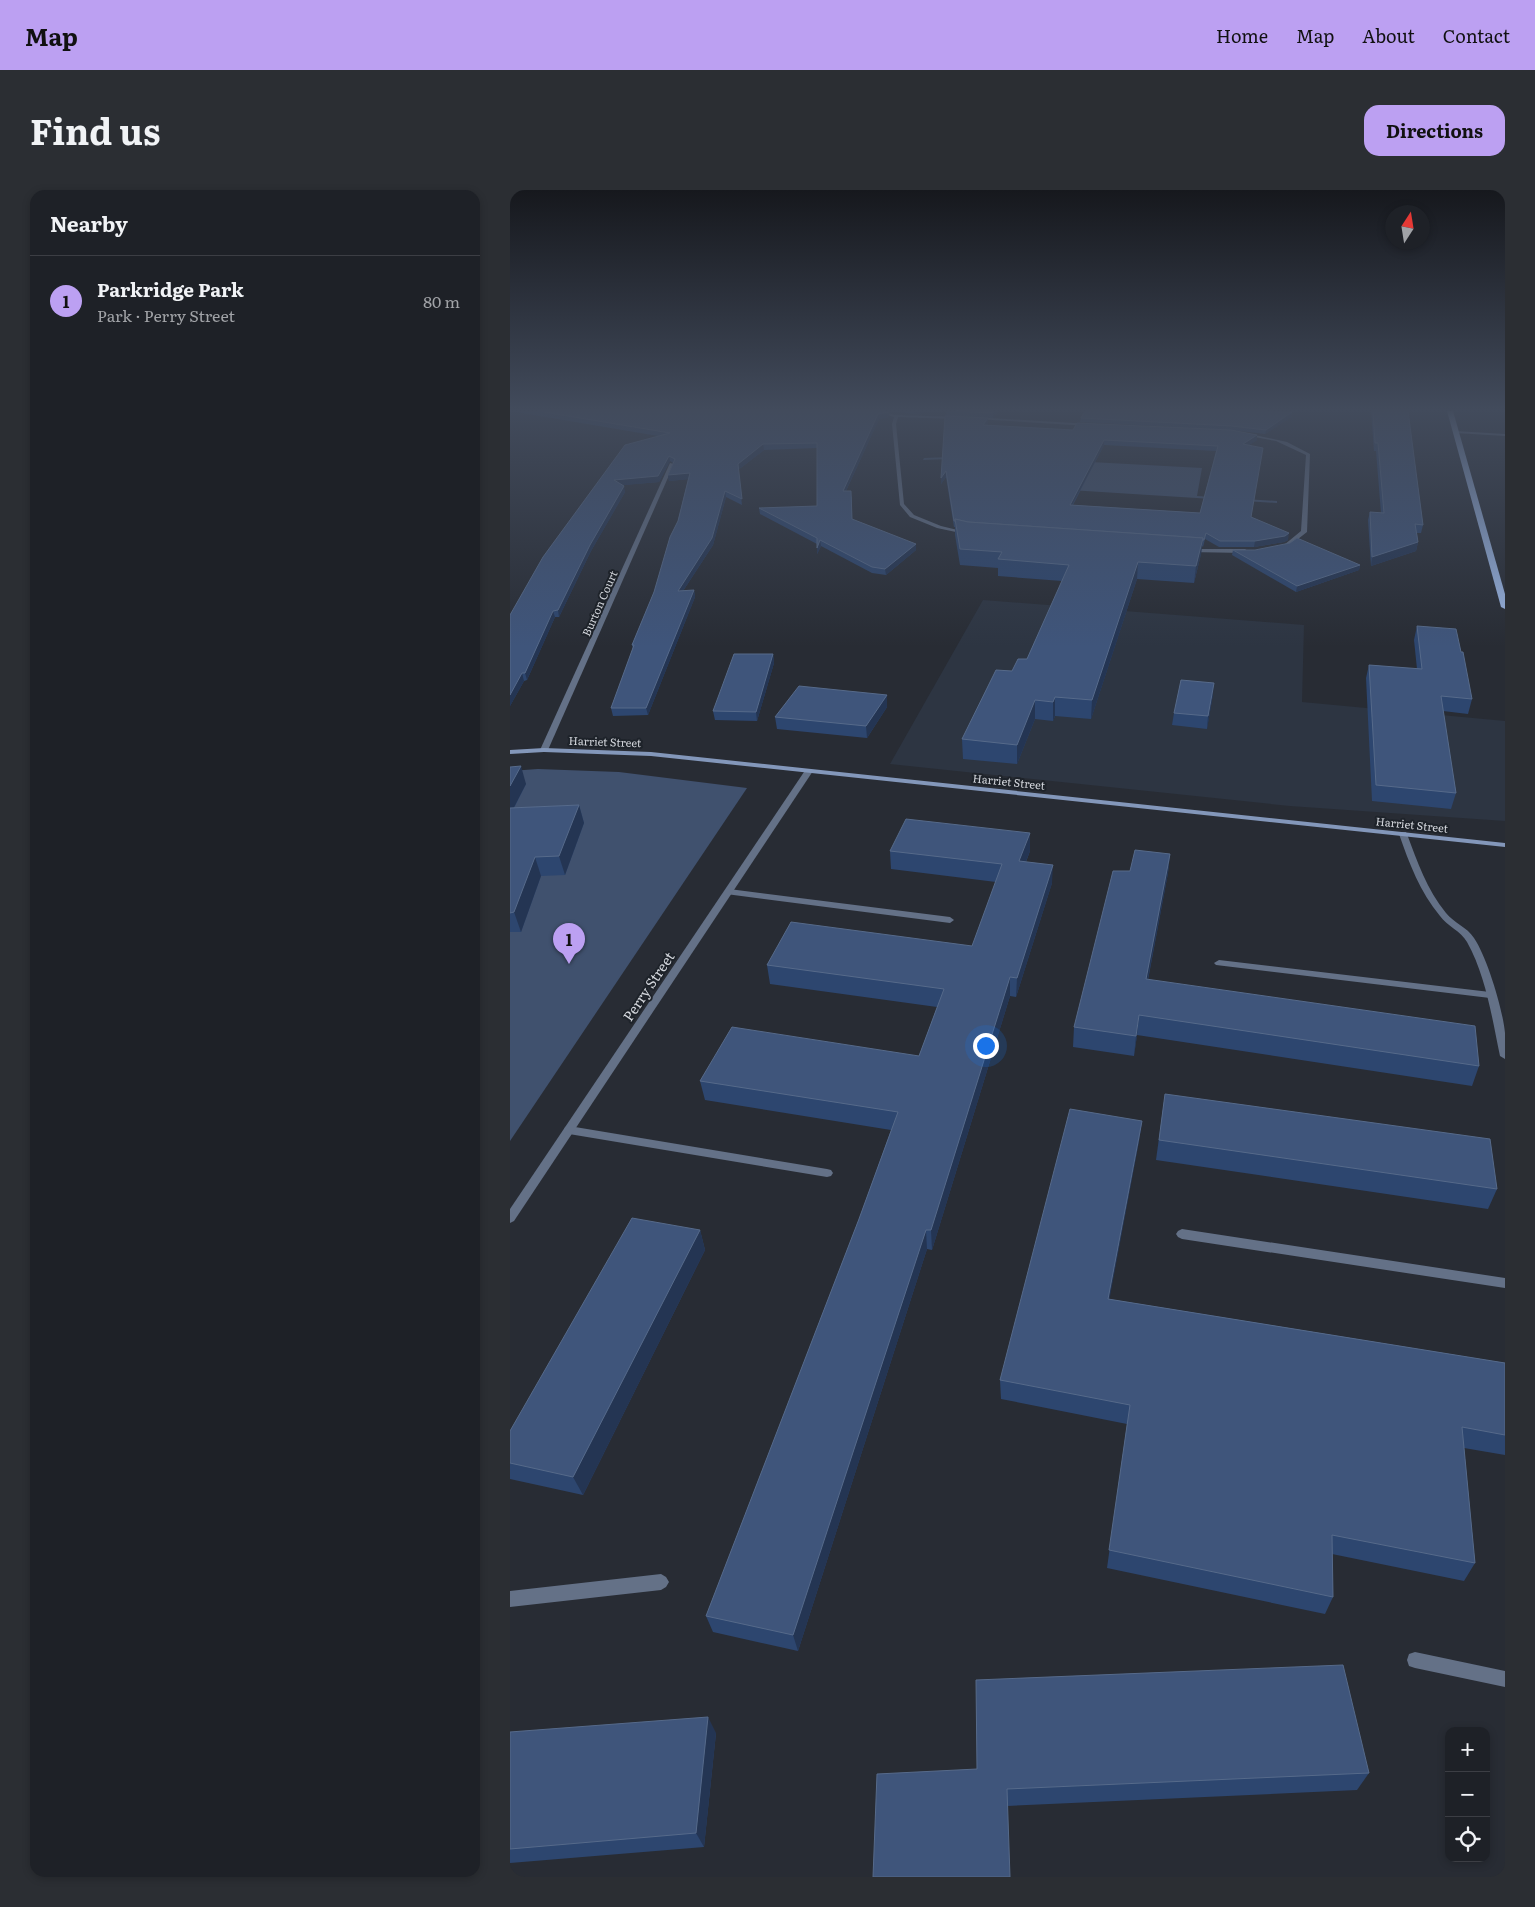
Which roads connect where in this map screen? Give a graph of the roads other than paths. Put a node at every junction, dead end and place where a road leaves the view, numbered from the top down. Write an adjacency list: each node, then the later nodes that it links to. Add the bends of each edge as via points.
1 (660, 490): 10 (street, Burton Court)
2 (901, 490): 5 (street, via 902,504 912,516 939,527)
3 (1306, 490): 6 (street, via 1304,532 1287,545)
4 (1472, 490): 9 (main road)
5 (977, 534)
6 (1279, 546)
7 (1182, 549): 8 (street)
8 (1254, 550)
9 (1505, 607)
10 (544, 750): 11 (street, Harriet Street); 12 (street, Harriet Street, via 651,754)
11 (510, 752)
12 (809, 771): 13 (street, Harriet Street); 15 (street, Perry Street)
13 (1403, 834): 14 (street, Harriet Street); 18 (street, via 1424,888 1445,918 1472,940)
14 (1505, 845)
15 (729, 892): 16 (street); 20 (street, Perry Street)
16 (950, 920)
17 (1218, 962): 18 (street)
18 (1490, 995): 19 (street)
19 (1505, 1056)
20 (569, 1130): 21 (street); 22 (street, Perry Street)
21 (827, 1173)
22 (510, 1218)
23 (1182, 1234): 24 (street)
24 (1505, 1283)
25 (660, 1582): 26 (street)
26 (510, 1599)
27 (1414, 1660): 28 (street)
28 (1505, 1679)

